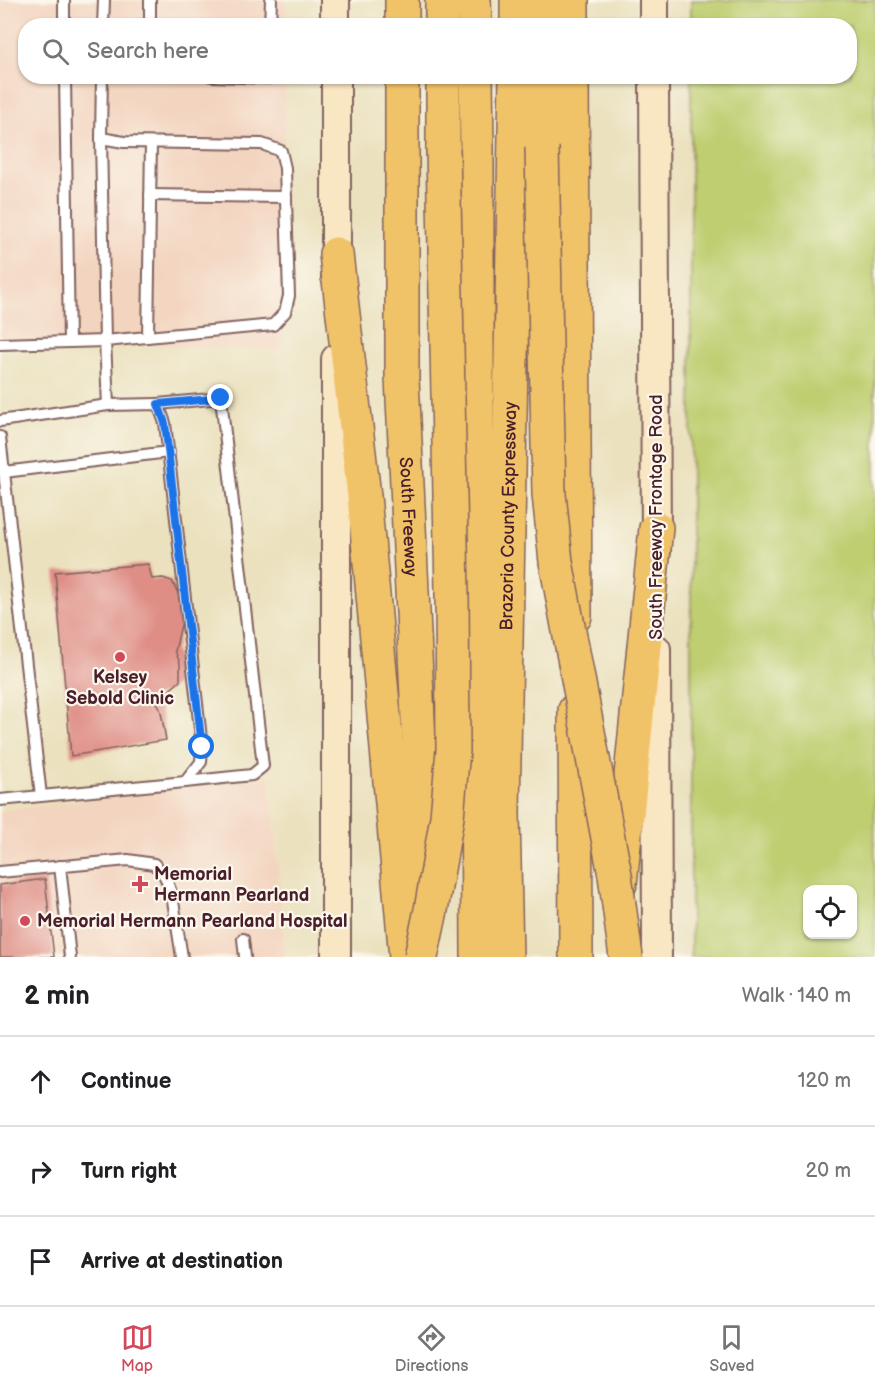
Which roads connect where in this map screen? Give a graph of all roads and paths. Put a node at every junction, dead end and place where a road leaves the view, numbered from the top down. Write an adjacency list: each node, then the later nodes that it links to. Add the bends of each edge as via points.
1 (64, 0): 13 (lane)
2 (104, 0): 14 (lane)
3 (150, 0): 15 (lane)
4 (271, 0): 16 (lane)
5 (335, 0): 17 (main road)
6 (402, 0): 18 (highway)
7 (442, 0): 19 (highway)
8 (474, 0): 20 (highway)
9 (517, 0): 21 (highway)
10 (541, 0): 22 (highway)
11 (572, 0): 23 (highway)
12 (654, 0): 24 (main road)
13 (64, 18)
14 (103, 18)
15 (150, 18)
16 (270, 18)
17 (335, 18)
18 (402, 18)
19 (442, 18)
20 (474, 18)
21 (516, 18)
22 (542, 18)
23 (572, 18)
24 (654, 18)
25 (65, 84): 42 (lane)
26 (102, 84): 35 (lane)
27 (336, 84): 39 (main road)
28 (402, 84): 62 (highway, South Freeway, via 402,378 425,867)
29 (443, 84): 62 (highway, bridge, via 453,750 447,817)
30 (476, 84): 63 (highway, Brazoria County Expressway)
31 (516, 84): 64 (highway, Brazoria County Expressway, via 503,813)
32 (542, 84): 67 (highway, bridge, via 549,494 556,562 615,875)
33 (572, 84): 65 (highway)
34 (654, 84): 50 (main road, South Freeway Frontage Road)
35 (101, 138): 36 (lane); 41 (lane)
36 (151, 143): 37 (lane); 38 (lane, via 262,144 281,151)
37 (150, 195): 38 (lane); 40 (lane)
38 (286, 197): 40 (lane, via 289,296 285,312 273,325)
39 (336, 254): 60 (main road); 61 (highway, via 364,496)
40 (148, 337): 41 (lane)
41 (105, 341): 42 (lane); 45 (lane)
42 (69, 342): 43 (lane)
43 (0, 344)
44 (158, 404): 45 (lane); 48 (lane); 51 (lane, via 221,398 263,766 252,775)
45 (108, 405): 46 (lane)
46 (0, 421)
47 (0, 437): 49 (lane)
48 (169, 452): 49 (lane); 51 (lane, via 202,747 201,762)
49 (4, 472): 52 (lane)
50 (656, 528): 66 (highway); 68 (main road, South Freeway Frontage Road)
51 (185, 782): 52 (lane)
52 (41, 796): 53 (lane)
53 (0, 800)
54 (60, 866): 55 (lane); 57 (lane); 58 (lane, via 128,860 154,864 165,876 172,895)
55 (0, 872)
56 (243, 939): 59 (lane)
57 (70, 957)
58 (182, 957)
59 (245, 957)
60 (336, 957)
61 (406, 957)
62 (422, 957)
63 (478, 957)
64 (506, 957)
65 (576, 957)
66 (613, 957)
67 (626, 957)
68 (657, 957)

